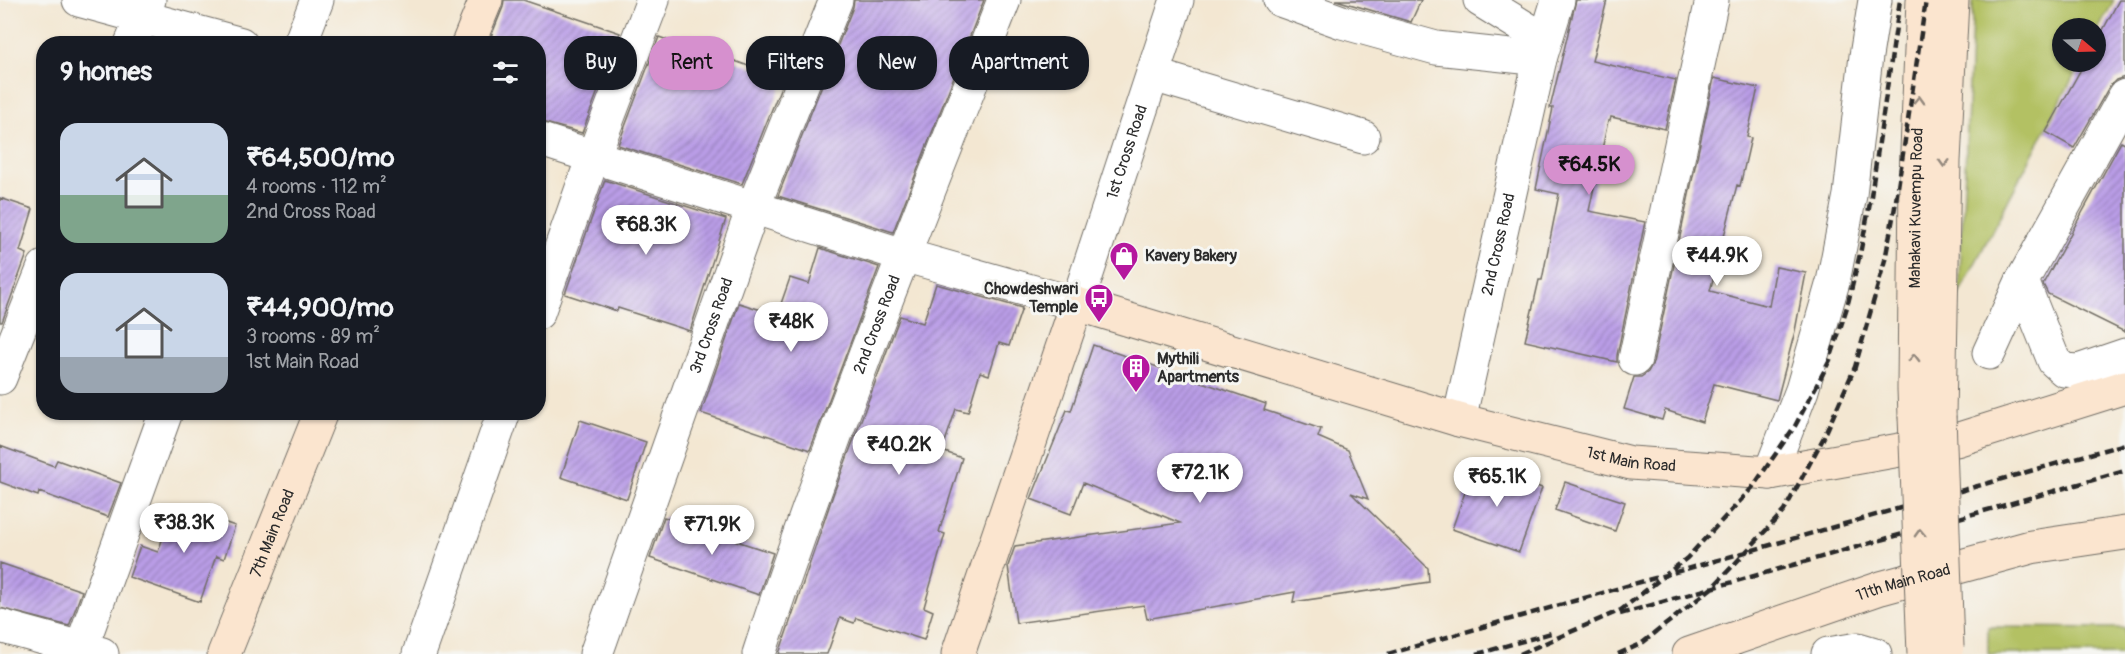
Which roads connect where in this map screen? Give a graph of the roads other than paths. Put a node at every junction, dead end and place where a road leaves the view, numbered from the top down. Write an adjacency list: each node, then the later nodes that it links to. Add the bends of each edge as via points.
1 (78, 0): 16 (street)
2 (317, 0): 18 (street)
3 (486, 0): 19 (main road)
4 (653, 0): 25 (street)
5 (836, 0): 26 (street, 3rd Cross Road)
6 (1004, 0): 27 (street, 2nd Cross Road)
7 (1177, 0): 21 (street, 1st Cross Road)
8 (1280, 0): 15 (street)
9 (1480, 0): 20 (street)
10 (1558, 0): 20 (street, 2nd Cross Road)
11 (1712, 0): 34 (street)
12 (1875, 0): 42 (street, via 1850,195 1833,282 1802,390)
13 (1923, 0): 37 (main road, Mahakavi Kuvempu Road, one-way to 13, via 1914,389)
14 (1952, 0): 37 (main road, Mahakavi Kuvempu Road, one-way to 37)
15 (1313, 5): 20 (street, via 1436,48)
16 (140, 20): 17 (street)
17 (207, 36)
18 (303, 36)
19 (471, 36)
20 (1542, 49): 41 (street, 2nd Cross Road)
21 (1153, 75): 23 (street); 31 (street, 1st Cross Road)
22 (2120, 115): 28 (street)
23 (1364, 136)
24 (546, 142): 25 (street)
25 (593, 157): 26 (street); 30 (street)
26 (753, 208): 27 (street); 49 (street, 3rd Cross Road)
27 (903, 255): 31 (street); 50 (street, 2nd Cross Road)
28 (2022, 281): 32 (street); 33 (street, via 2054,361 2064,370 2078,371)
29 (36, 287): 35 (street)
30 (546, 290)
31 (1077, 304): 41 (main road, 1st Main Road); 51 (main road)
32 (1989, 353)
33 (2125, 355)
34 (1635, 359)
35 (0, 378)
36 (2125, 387): 42 (main road, 1st Main Road, via 1956,440)
37 (1927, 416): 46 (main road, bridge)
38 (163, 420): 45 (street)
39 (318, 420): 47 (main road, 7th Main Road)
40 (501, 420): 48 (street)
41 (1459, 420): 42 (main road, 1st Main Road, via 1631,463)
42 (1770, 473)
43 (2125, 533): 52 (main road, 11th Main Road, via 2031,547 1881,588)
44 (0, 626): 45 (street)
45 (87, 652)
46 (1939, 652)
47 (224, 654)
48 (419, 654)
49 (596, 654)
50 (759, 654)
51 (958, 654)
52 (1689, 654)
53 (1828, 654): 54 (street, via 1858,649)
54 (1875, 654)

